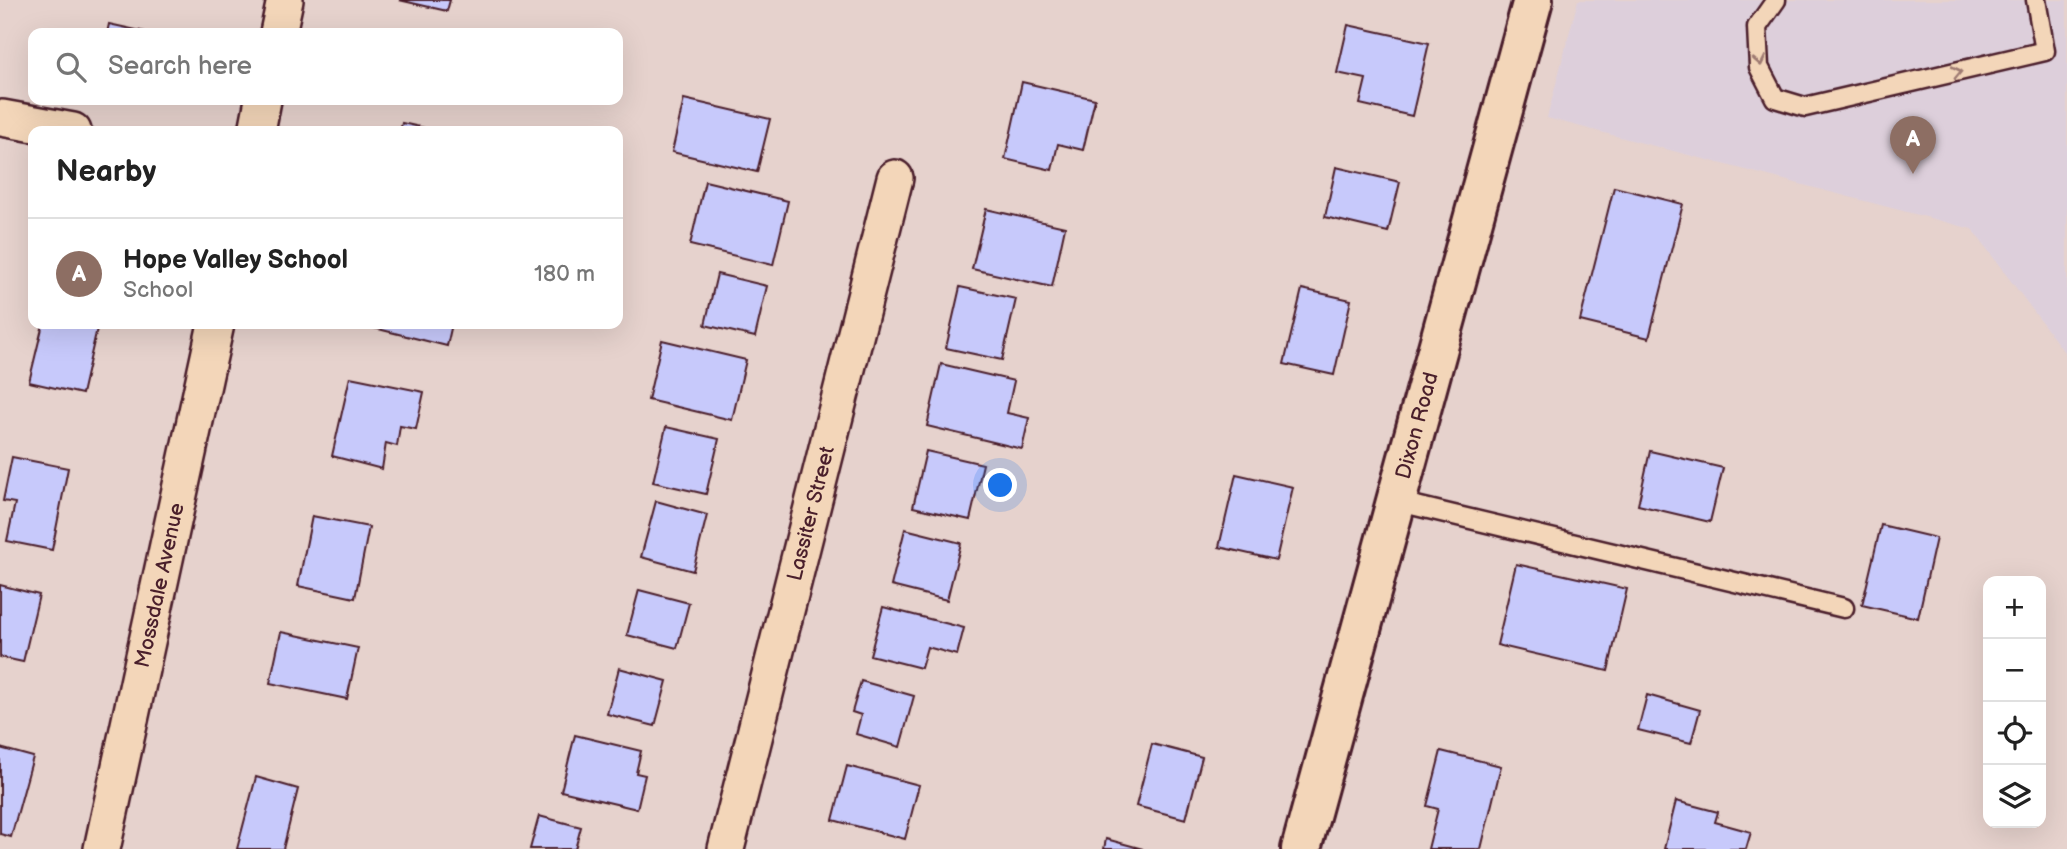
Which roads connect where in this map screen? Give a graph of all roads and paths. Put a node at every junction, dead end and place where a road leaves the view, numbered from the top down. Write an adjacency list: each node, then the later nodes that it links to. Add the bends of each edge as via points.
1 (285, 0): 5 (street)
2 (1533, 0): 12 (street, Dixon Road)
3 (1776, 0): 4 (lane, one-way to 4, via 1757,27 1759,67 1775,98 1805,107 2045,51)
4 (2036, 0)
5 (279, 28)
6 (262, 105): 9 (street)
7 (2, 118): 8 (street)
8 (46, 126)
9 (258, 126)
10 (895, 178): 15 (street, Lassiter Street)
11 (215, 329): 14 (street, Mossdale Avenue)
12 (1395, 501): 13 (lane); 16 (street, Dixon Road)
13 (1844, 608)
14 (102, 849)
15 (726, 849)
16 (1301, 849)

